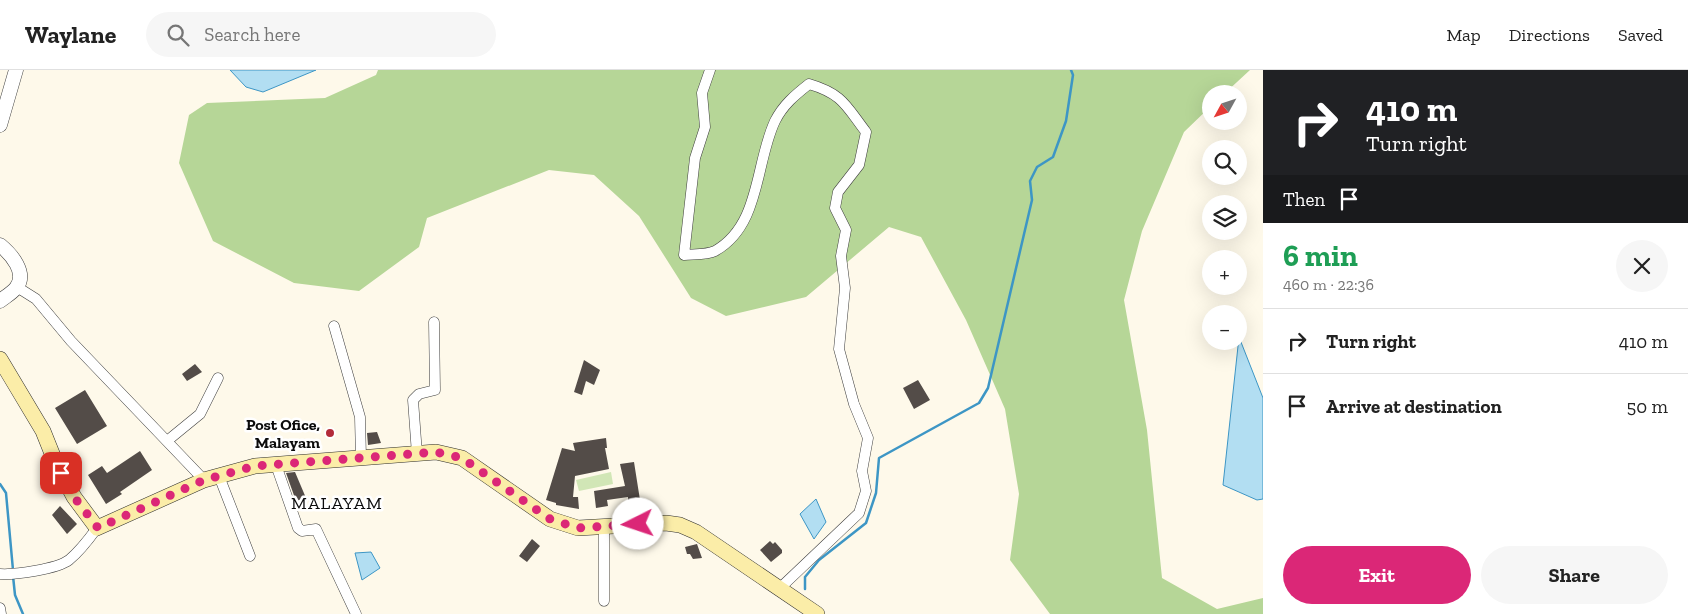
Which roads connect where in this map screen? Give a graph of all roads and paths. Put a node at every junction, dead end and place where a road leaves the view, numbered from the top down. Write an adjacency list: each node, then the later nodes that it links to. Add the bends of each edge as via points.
1 (16, 70): 3 (street)
2 (710, 70): 20 (street, via 702,93 705,127 695,158 684,255 714,252 738,230 754,196 775,122 788,101 809,84 828,90 839,98 866,132 859,165 838,192 835,208 846,230 841,256 845,288 839,349 854,404 868,438 862,471 866,491 859,513)
3 (0, 125)
4 (0, 245): 5 (street, via 16,259)
5 (17, 287): 6 (street); 11 (street, via 36,299 71,341)
6 (0, 301)
7 (434, 322): 12 (street, via 435,390 419,394 413,400)
8 (334, 326): 13 (street, via 360,417)
9 (0, 359): 17 (main road, via 43,431 54,461 74,497)
10 (218, 378): 11 (street, via 200,414)
11 (167, 441): 15 (street)
12 (417, 454): 13 (main road); 16 (main road, via 436,452 462,458 550,519 578,528)
13 (361, 458): 14 (main road)
14 (276, 465): 15 (main road, via 255,466); 24 (street, via 298,528 302,531 316,529)
15 (212, 478): 17 (main road); 18 (street)
16 (604, 527): 20 (main road, via 680,525 696,532); 21 (street)
17 (98, 528): 19 (street, via 67,561)
18 (250, 556)
19 (3, 574)
20 (780, 589): 25 (main road)
21 (604, 601)
22 (0, 608): 23 (street)
23 (1, 614)
24 (356, 614)
25 (817, 614)

